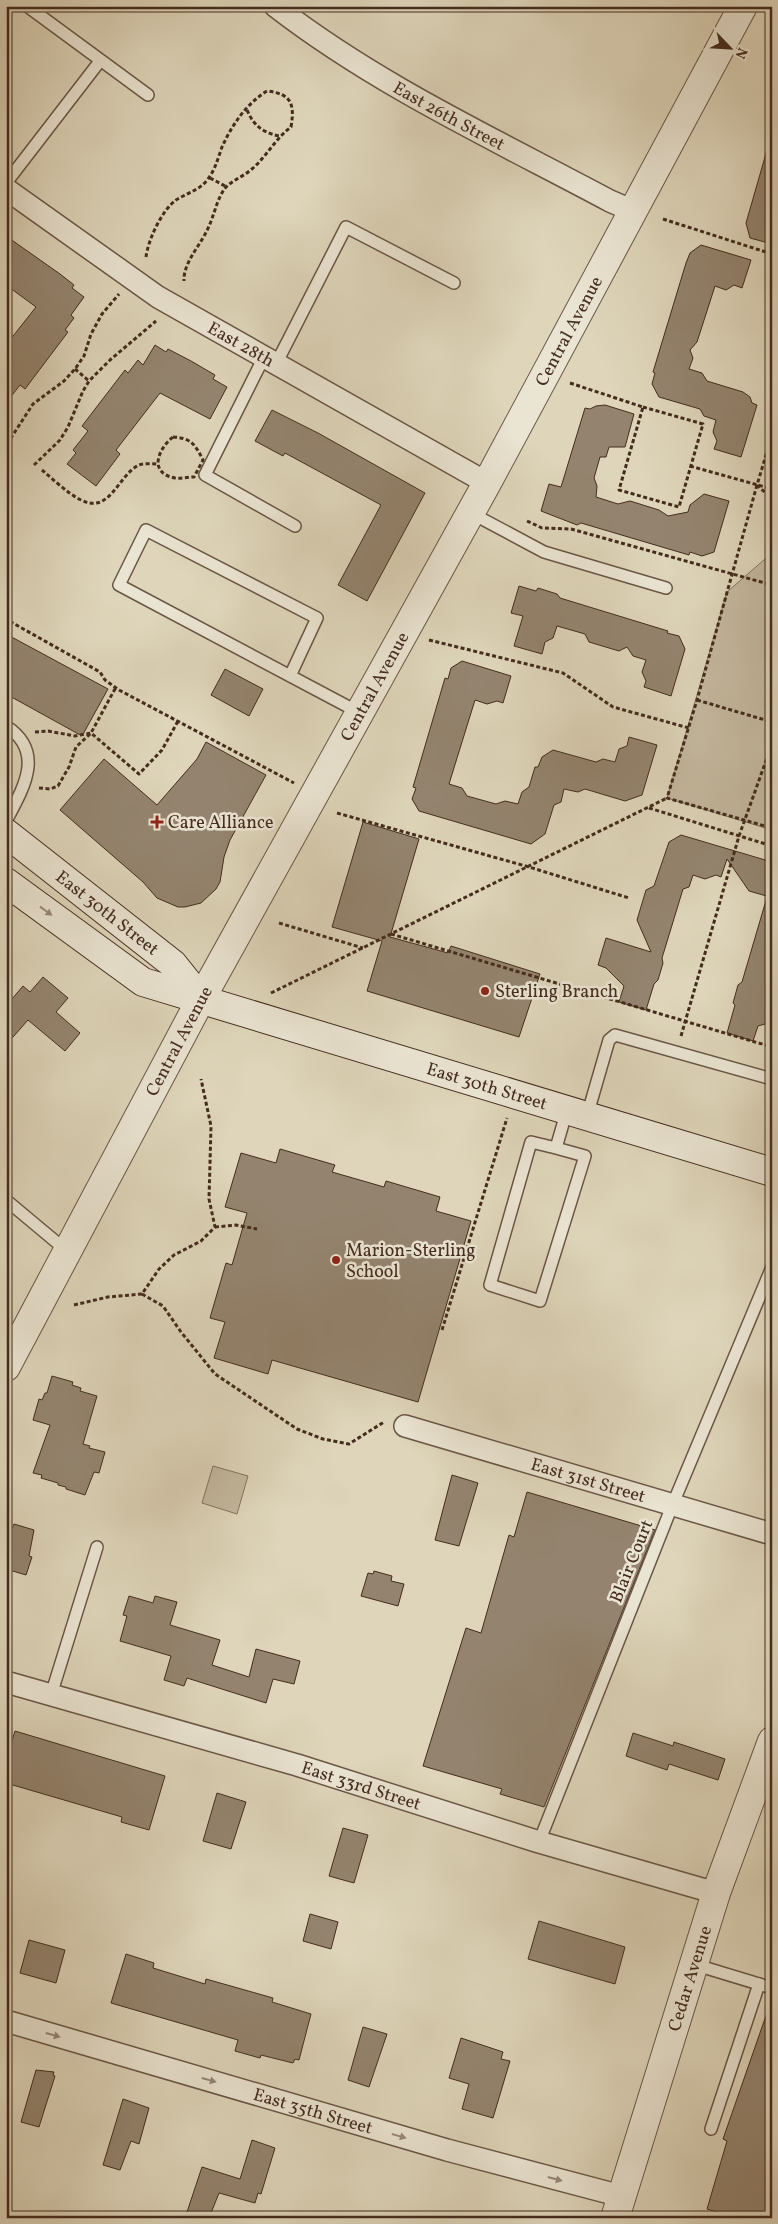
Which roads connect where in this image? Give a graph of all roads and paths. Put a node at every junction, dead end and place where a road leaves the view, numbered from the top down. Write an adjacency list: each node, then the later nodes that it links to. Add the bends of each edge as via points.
1 (28, 6): 4 (lane)
2 (275, 6): 12 (street, East 26th Street, via 372,74)
3 (743, 6): 12 (street, Central Avenue)
4 (100, 61): 5 (lane); 9 (lane)
5 (148, 95)
6 (247, 110): 7 (path, via 255,125 266,133); 7 (path, via 256,97 267,91 281,93 294,110 291,127); 8 (path, via 234,122)
7 (279, 136): 10 (path, via 252,169)
8 (210, 178): 10 (path); 15 (path, via 164,212 148,243)
9 (6, 183)
10 (227, 187): 16 (path, via 183,272)
11 (6, 188): 20 (street, East 28th, via 158,297)
12 (633, 211): 31 (street, Central Avenue)
13 (663, 219): 14 (path)
14 (772, 254)
15 (146, 257)
16 (184, 281)
17 (454, 283): 20 (lane, via 346,227)
18 (119, 294): 21 (path, via 102,314)
19 (158, 319): 22 (path)
20 (270, 360): 31 (street, East 28th); 37 (lane, via 205,475)
21 (75, 369): 22 (path); 26 (path, via 33,404)
22 (90, 381): 28 (path, via 60,440)
23 (570, 383): 24 (path)
24 (643, 407): 29 (path, via 703,424); 29 (path, via 619,490 679,507)
25 (772, 435): 32 (path)
26 (7, 444)
27 (158, 464): 27 (path, via 172,477 194,477 203,460 186,438 173,437 159,452); 30 (path, via 140,465 131,470 107,499 97,503 82,501)
28 (34, 465)
29 (690, 466): 32 (path)
30 (42, 470)
31 (487, 483): 35 (street, Central Avenue)
32 (757, 485): 33 (path); 34 (path); 38 (path)
33 (772, 489)
34 (772, 499)
35 (470, 512): 40 (lane, via 544,552); 46 (street, Central Avenue)
36 (526, 520): 38 (path, via 542,528 571,529)
37 (295, 526)
38 (732, 575): 39 (path); 45 (path)
39 (772, 585)
40 (666, 588)
41 (6, 616): 44 (path, via 11,622 100,672)
42 (429, 640): 50 (path, via 564,673 612,707)
43 (290, 676): 43 (lane, via 118,585 146,530 317,618); 46 (lane)
44 (116, 687): 47 (path); 52 (path)
45 (697, 700): 48 (path); 50 (path)
46 (360, 713): 72 (street, Central Avenue)
47 (178, 721): 52 (path, via 162,750 139,774); 54 (path)
48 (772, 722)
49 (6, 726): 59 (lane, via 21,740 30,766 24,789)
50 (689, 728): 56 (path)
51 (32, 733): 52 (path)
52 (91, 734): 55 (path, via 76,747 58,786)
53 (772, 744): 60 (path)
54 (296, 784)
55 (36, 788)
56 (667, 798): 57 (path); 60 (path)
57 (648, 808): 63 (path); 65 (path)
58 (337, 813): 65 (path)
59 (6, 821)
60 (744, 821): 61 (path); 63 (path)
61 (772, 828)
62 (6, 833): 72 (street, East 30th Street, via 174,964)
63 (739, 836): 64 (path); 73 (path)
64 (772, 846)
65 (529, 866): 67 (path); 69 (path)
66 (6, 882): 72 (street, East 30th Street, one-way to 72, via 143,982)
67 (629, 898)
68 (279, 922): 70 (path)
69 (391, 934): 70 (path); 73 (path)
70 (363, 948): 71 (path)
71 (271, 993)
72 (201, 999): 78 (street, East 30th Street); 85 (street, Central Avenue)
73 (685, 1022): 74 (path); 75 (path)
74 (772, 1047)
75 (676, 1051): 77 (lane); 78 (lane, via 615,1035 609,1040)
76 (201, 1078): 83 (path, via 211,1126 209,1199)
77 (772, 1079)
78 (577, 1113): 80 (lane); 81 (street, East 30th Street)
79 (508, 1115): 89 (path)
80 (556, 1148): 80 (lane, via 585,1156 540,1301 490,1285 531,1142)
81 (772, 1172)
82 (6, 1200): 85 (lane)
83 (215, 1227): 84 (path, via 236,1225); 87 (path, via 201,1241 174,1255 159,1269)
84 (257, 1229)
85 (67, 1252): 90 (street, Central Avenue)
86 (772, 1267): 92 (lane, Blair Court)
87 (142, 1294): 88 (path); 91 (path, via 163,1306 215,1374 297,1429 349,1444 388,1419)
88 (74, 1305)
89 (442, 1330)
90 (6, 1367)
91 (405, 1426): 92 (street, East 31st Street)
92 (672, 1506): 93 (street, East 31st Street); 98 (lane, Blair Court)
93 (772, 1534)
94 (97, 1547): 96 (lane)
95 (6, 1682): 96 (street, East 33rd Street)
96 (51, 1695): 98 (street, East 33rd Street, via 296,1765)
97 (772, 1741): 99 (street, Cedar Avenue)
98 (539, 1842): 99 (street, East 33rd Street)
99 (716, 1893): 100 (street, Cedar Avenue)
100 (694, 1964): 101 (lane); 105 (street, Cedar Avenue)
101 (759, 1984): 102 (lane); 104 (lane)
102 (772, 1988)
103 (6, 2021): 105 (street, East 35th Street, one-way to 105, via 447,2150)
104 (711, 2129)
105 (618, 2207)

